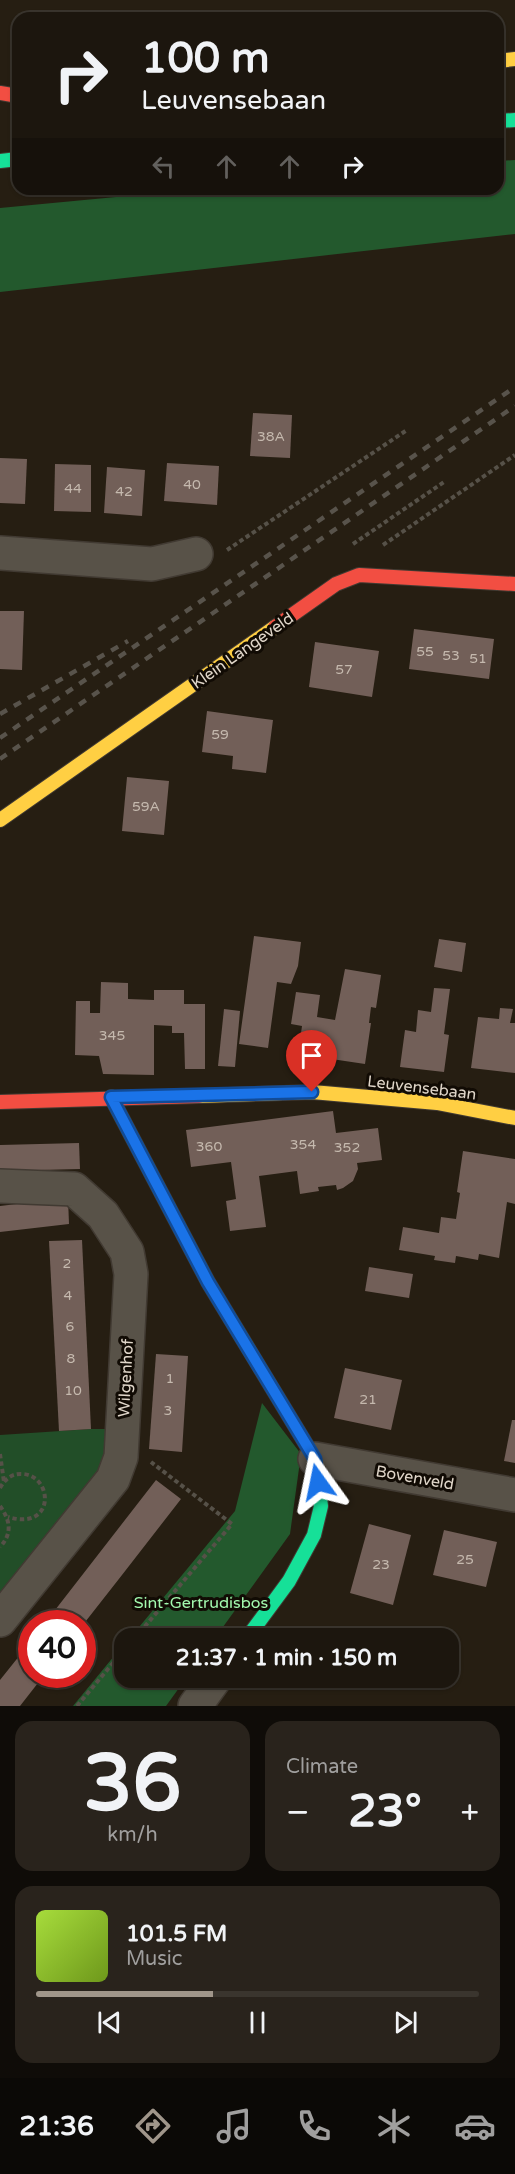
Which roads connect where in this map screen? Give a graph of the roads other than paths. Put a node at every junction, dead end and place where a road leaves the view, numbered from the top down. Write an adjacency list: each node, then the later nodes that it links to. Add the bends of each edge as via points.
1 (0, 554): 2 (street, via 152,564)
2 (196, 554)
3 (515, 584): 4 (main road, Klein Langeveld, via 368,575 336,584)
4 (0, 820)
5 (111, 1097): 6 (main road, Leuvensebaan); 7 (main road, Leuvensebaan, via 312,1092 437,1103); 9 (main road, via 208,1282)
6 (0, 1102)
7 (515, 1118)
8 (0, 1186): 11 (street, Wilgenhof, via 74,1189 103,1215 127,1252 131,1274 121,1457 113,1479)
9 (315, 1459): 10 (street, Bovenveld); 12 (main road, via 321,1506 314,1535 289,1581)
10 (515, 1495)
11 (0, 1620)
12 (255, 1628)
13 (208, 1688): 14 (street)
14 (195, 1706)

